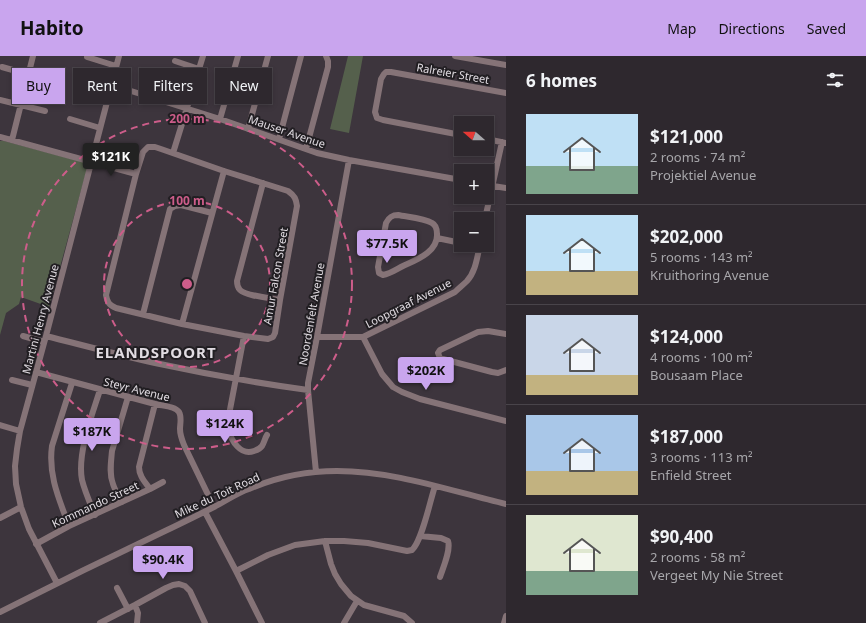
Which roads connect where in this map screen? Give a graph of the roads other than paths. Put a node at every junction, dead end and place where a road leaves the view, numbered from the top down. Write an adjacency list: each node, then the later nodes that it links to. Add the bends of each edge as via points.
1 (33, 56): 14 (street)
2 (119, 56): 12 (street, Martini Henry Avenue)
3 (203, 56): 16 (street)
4 (238, 56): 27 (street)
5 (268, 56): 29 (street)
6 (301, 56): 32 (street)
7 (326, 56): 36 (street, via 328,67)
8 (455, 56): 11 (street)
9 (87, 57): 12 (street)
10 (174, 61): 15 (street)
11 (506, 65)
12 (116, 66)
13 (2, 67): 17 (street)
14 (30, 68)
15 (196, 68)
16 (199, 68)
17 (12, 70)
18 (131, 91): 24 (street, Mauser Avenue)
19 (506, 93): 30 (street, Ralreier Street, via 391,72 386,72 382,76 375,112 377,118)
20 (0, 100): 23 (street)
21 (107, 104): 28 (street, Martini Henry Avenue)
22 (188, 104): 24 (street)
23 (21, 105): 25 (street); 33 (street)
24 (187, 108): 27 (street, Mauser Avenue); 37 (street)
25 (45, 111)
26 (70, 119): 28 (street)
27 (220, 119): 29 (street, Mauser Avenue)
28 (100, 128): 39 (street, Martini Henry Avenue)
29 (248, 129): 32 (street, Mauser Avenue)
30 (454, 134)
31 (0, 137): 33 (street)
32 (279, 139): 36 (street, Mauser Avenue)
33 (12, 140): 39 (street)
34 (494, 140): 35 (street)
35 (504, 142): 41 (street)
36 (306, 149): 38 (street, Mauser Avenue)
37 (173, 153): 40 (street, Amur Falcon Street); 42 (street, Amur Falcon Street, via 148,147 143,152)
38 (349, 160): 43 (street, Mauser Avenue); 57 (street, Noordenfelt Avenue)
39 (91, 162): 42 (street); 59 (street, Martini Henry Avenue)
40 (224, 170): 44 (street, Amur Falcon Street); 47 (street)
41 (494, 173)
42 (136, 174): 52 (street, Amur Falcon Street, via 106,295 110,305)
43 (454, 179)
44 (263, 183): 51 (street, Amur Falcon Street, via 294,195 297,206); 51 (street, via 237,286 248,294)
45 (494, 186): 46 (street)
46 (506, 188)
47 (212, 213): 52 (street, via 181,204 170,209); 53 (street)
48 (437, 238): 48 (street, via 425,256 386,275 379,273 386,223 390,217 398,215 432,222 436,228); 49 (street)
49 (454, 242)
50 (478, 252): 58 (street, Loopgraaf Avenue, via 472,275 455,292)
51 (280, 300): 56 (street, Amur Falcon Street, via 273,337 268,339)
52 (144, 314): 53 (street, Amur Falcon Street)
53 (182, 324): 56 (street, Amur Falcon Street)
54 (506, 334): 60 (street, via 478,332 438,353 440,358 492,372)
55 (23, 336): 59 (street)
56 (244, 336): 62 (street)
57 (318, 337): 58 (street, Loopgraaf Avenue); 67 (street, Noordenfelt Avenue)
58 (363, 337): 70 (street, via 382,374 402,392)
59 (45, 339): 61 (street, Martini Henry Avenue); 62 (street)
60 (506, 370)
61 (36, 372): 64 (street, Steyr Avenue); 65 (street, Martini Henry Avenue)
62 (236, 379): 67 (street); 73 (street, via 228,420 232,438 238,448 250,453 262,446)
63 (12, 380): 65 (street)
64 (72, 383): 66 (street, Steyr Avenue); 85 (street, via 51,453 53,481)
65 (32, 385): 72 (street, Martini Henry Avenue)
66 (100, 390): 68 (street, Steyr Avenue); 83 (street, via 81,460 82,481)
67 (308, 390): 74 (street, Noordenfelt Avenue)
68 (128, 397): 69 (street, Steyr Avenue); 78 (street, via 111,458 112,482)
69 (155, 404): 77 (street, via 139,467 141,476); 81 (street, Steyr Avenue, via 171,407 179,412 184,445)
70 (506, 421)
71 (0, 425): 72 (street)
72 (20, 431): 80 (street, Martini Henry Avenue, via 15,466)
73 (267, 435)
74 (316, 472): 76 (street, Mike du Toit Road, via 366,472 396,476); 81 (street, Mike du Toit Road, via 293,475 248,489)
75 (163, 482): 77 (street, Kommando Street)
76 (435, 486): 79 (street, Mike du Toit Road); 86 (street)
77 (150, 489): 78 (street, Kommando Street)
78 (122, 502): 83 (street, Kommando Street)
79 (506, 504)
80 (21, 507): 84 (street); 88 (street, Martini Henry Avenue)
81 (214, 507): 82 (street, Mike du Toit Road)
82 (205, 512): 89 (street); 91 (street, Mike du Toit Road)
83 (95, 515): 85 (street, Kommando Street)
84 (0, 518)
85 (69, 526): 88 (street, Kommando Street)
86 (420, 536): 87 (street, via 416,547 407,551 368,543); 90 (street, via 448,541)
87 (325, 541): 89 (street, via 295,545); 93 (street, via 335,574)
88 (36, 544): 91 (street, Martini Henry Avenue)
89 (236, 570): 98 (street)
90 (440, 577)
91 (57, 583): 96 (street, Mike du Toit Road)
92 (117, 588): 95 (street)
93 (357, 601): 102 (street); 103 (street, via 404,616)
94 (135, 605): 95 (street); 100 (street, via 138,613); 101 (street, via 179,584 190,591)
95 (128, 609): 99 (street)
96 (0, 612)
97 (506, 616): 104 (street)
98 (259, 622)
99 (100, 623)
100 (137, 623)
101 (205, 623)
102 (344, 623)
103 (412, 623)
104 (504, 623)

